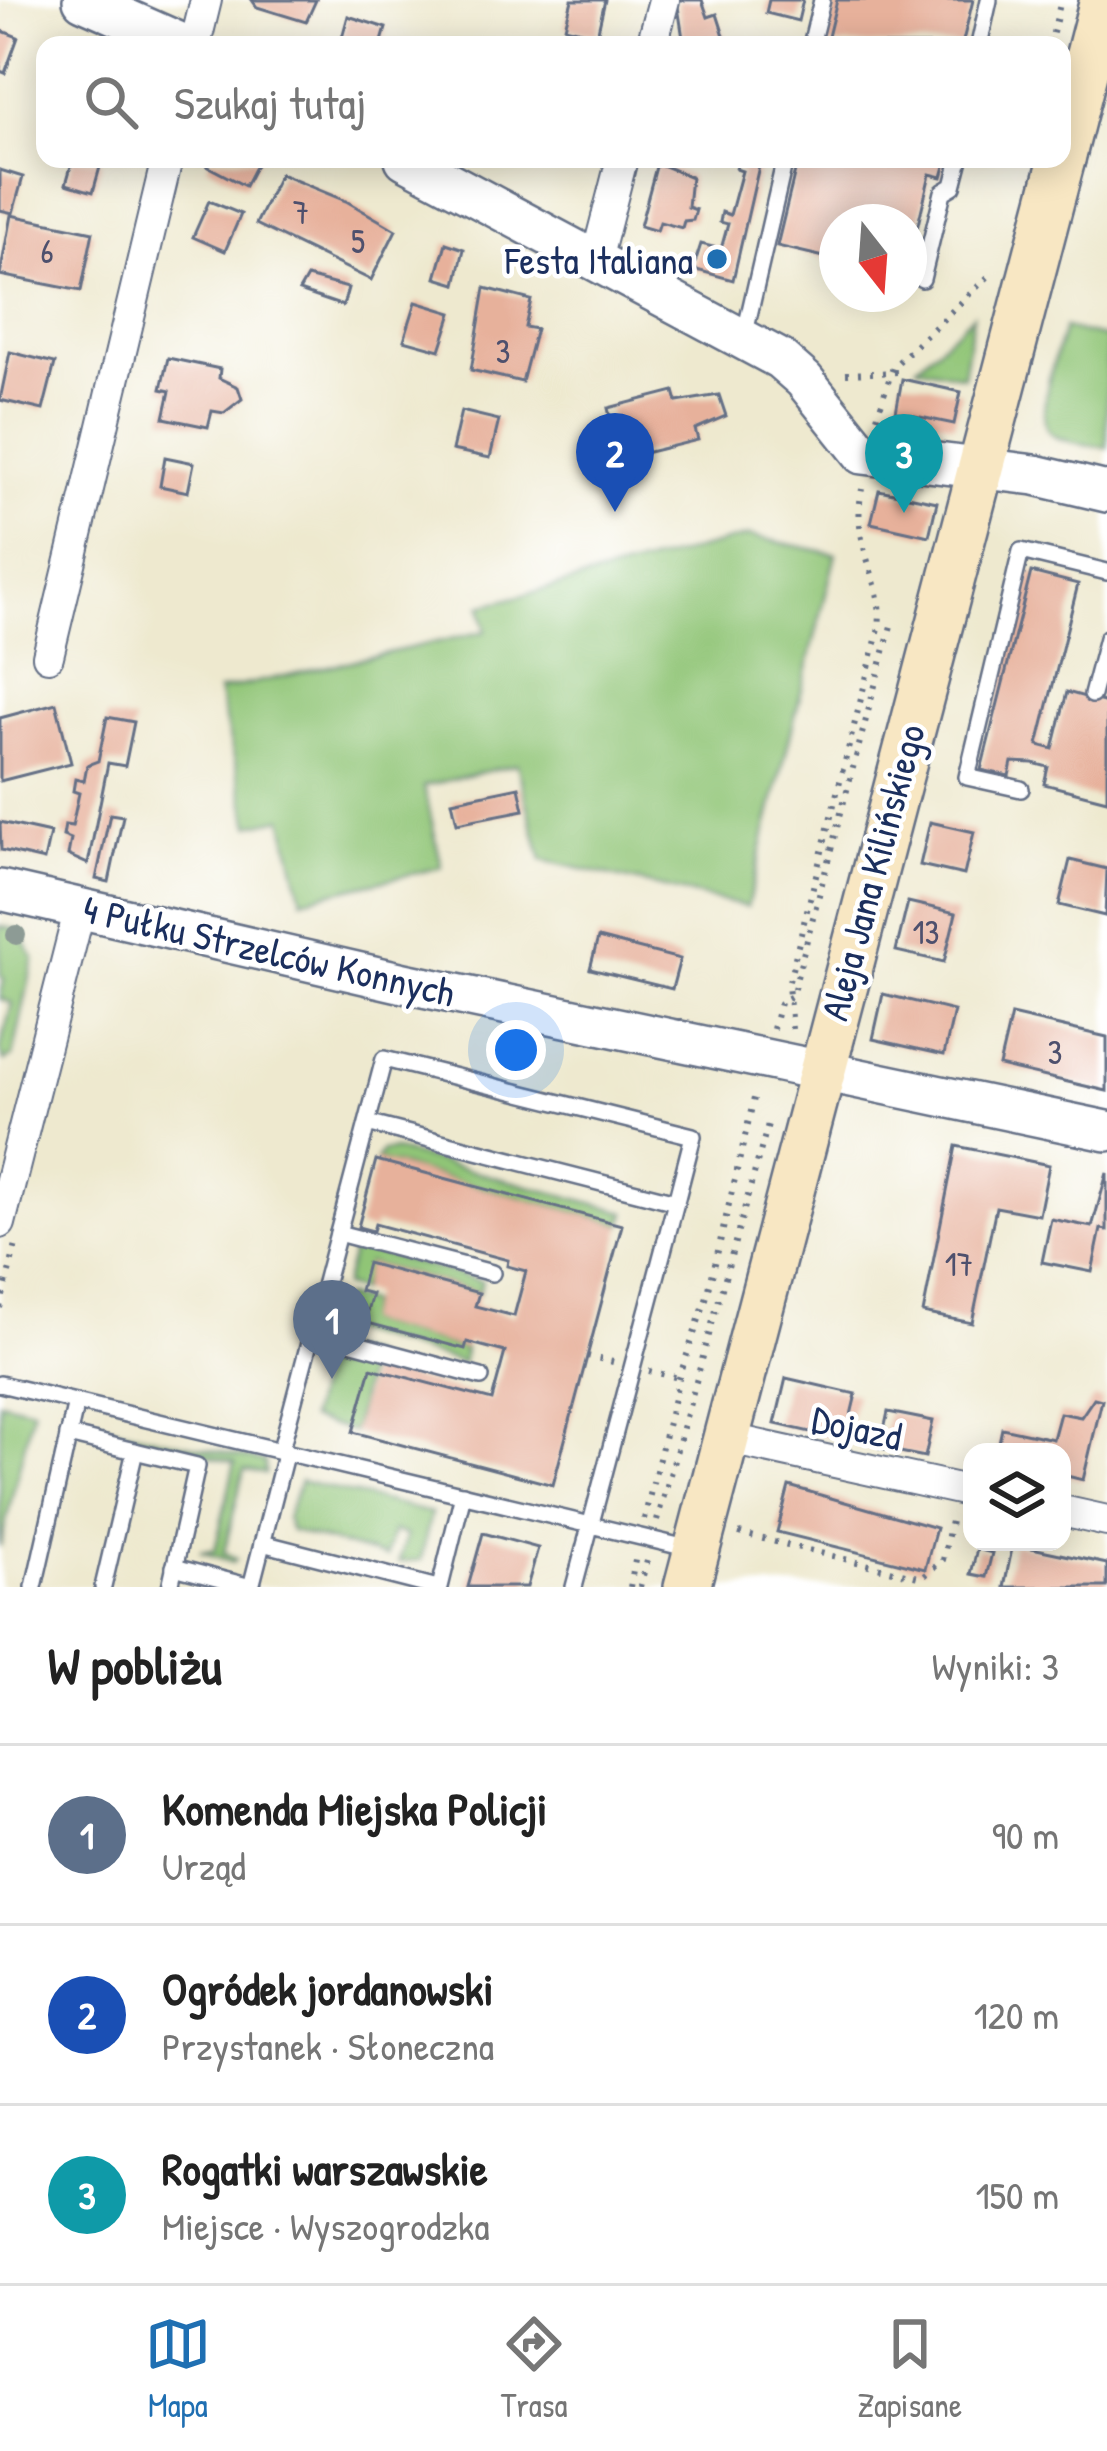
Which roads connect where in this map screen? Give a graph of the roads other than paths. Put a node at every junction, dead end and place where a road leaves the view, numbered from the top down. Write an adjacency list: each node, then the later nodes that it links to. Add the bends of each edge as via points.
1 (83, 0): 7 (street)
2 (206, 0): 8 (street)
3 (664, 0): 9 (street)
4 (822, 0): 10 (lane)
5 (989, 0): 11 (lane)
6 (1103, 0): 12 (main road, Aleja Jana Kilińskiego)
7 (165, 36)
8 (197, 36)
9 (654, 36)
10 (813, 36)
11 (981, 36)
12 (1071, 87)
13 (165, 168): 26 (street)
14 (422, 168): 20 (street)
15 (620, 168): 20 (street)
16 (783, 168): 21 (lane)
17 (957, 168): 19 (lane)
18 (1060, 168): 22 (main road, Aleja Jana Kilińskiego)
19 (927, 259)
20 (596, 260): 21 (street)
21 (743, 340): 22 (street, via 794,370 866,454)
22 (983, 469): 23 (street); 31 (main road, Aleja Jana Kilińskiego)
23 (1107, 492)
24 (1107, 572): 28 (lane, via 1021,551 967,777)
25 (1107, 638): 27 (lane)
26 (48, 656)
27 (1092, 695)
28 (1021, 789)
29 (0, 890): 30 (street, 4 Pułku Strzelców Konnych)
30 (80, 908): 31 (street, 4 Pułku Strzelców Konnych, via 404,983); 35 (street)
31 (793, 1053): 33 (street, 4 Pułku Strzelców Konnych); 43 (main road, Aleja Jana Kilińskiego)
32 (367, 1123): 34 (lane); 34 (lane, via 383,1060 693,1136); 36 (lane)
33 (1107, 1131)
34 (676, 1202): 50 (lane)
35 (9, 1231)
36 (338, 1233): 37 (lane); 38 (lane)
37 (492, 1273)
38 (312, 1332): 39 (lane); 44 (lane)
39 (481, 1376)
40 (0, 1384): 41 (lane)
41 (76, 1402): 42 (lane); 44 (lane)
42 (68, 1436): 45 (lane); 54 (lane)
43 (725, 1438): 47 (street, Dojazd); 53 (main road, Aleja Jana Kilińskiego)
44 (284, 1450): 46 (lane); 51 (lane)
45 (135, 1451): 52 (lane, via 197,1466); 55 (lane)
46 (463, 1494): 50 (lane); 58 (lane)
47 (962, 1502)
48 (1071, 1513): 49 (street)
49 (1107, 1521)
50 (591, 1525): 53 (lane, via 646,1537); 59 (lane)
51 (262, 1543): 57 (lane); 58 (lane)
52 (174, 1567): 56 (lane); 57 (lane)
53 (692, 1569)
54 (34, 1587)
55 (103, 1587)
56 (170, 1587)
57 (251, 1587)
58 (437, 1587)
59 (574, 1587)

